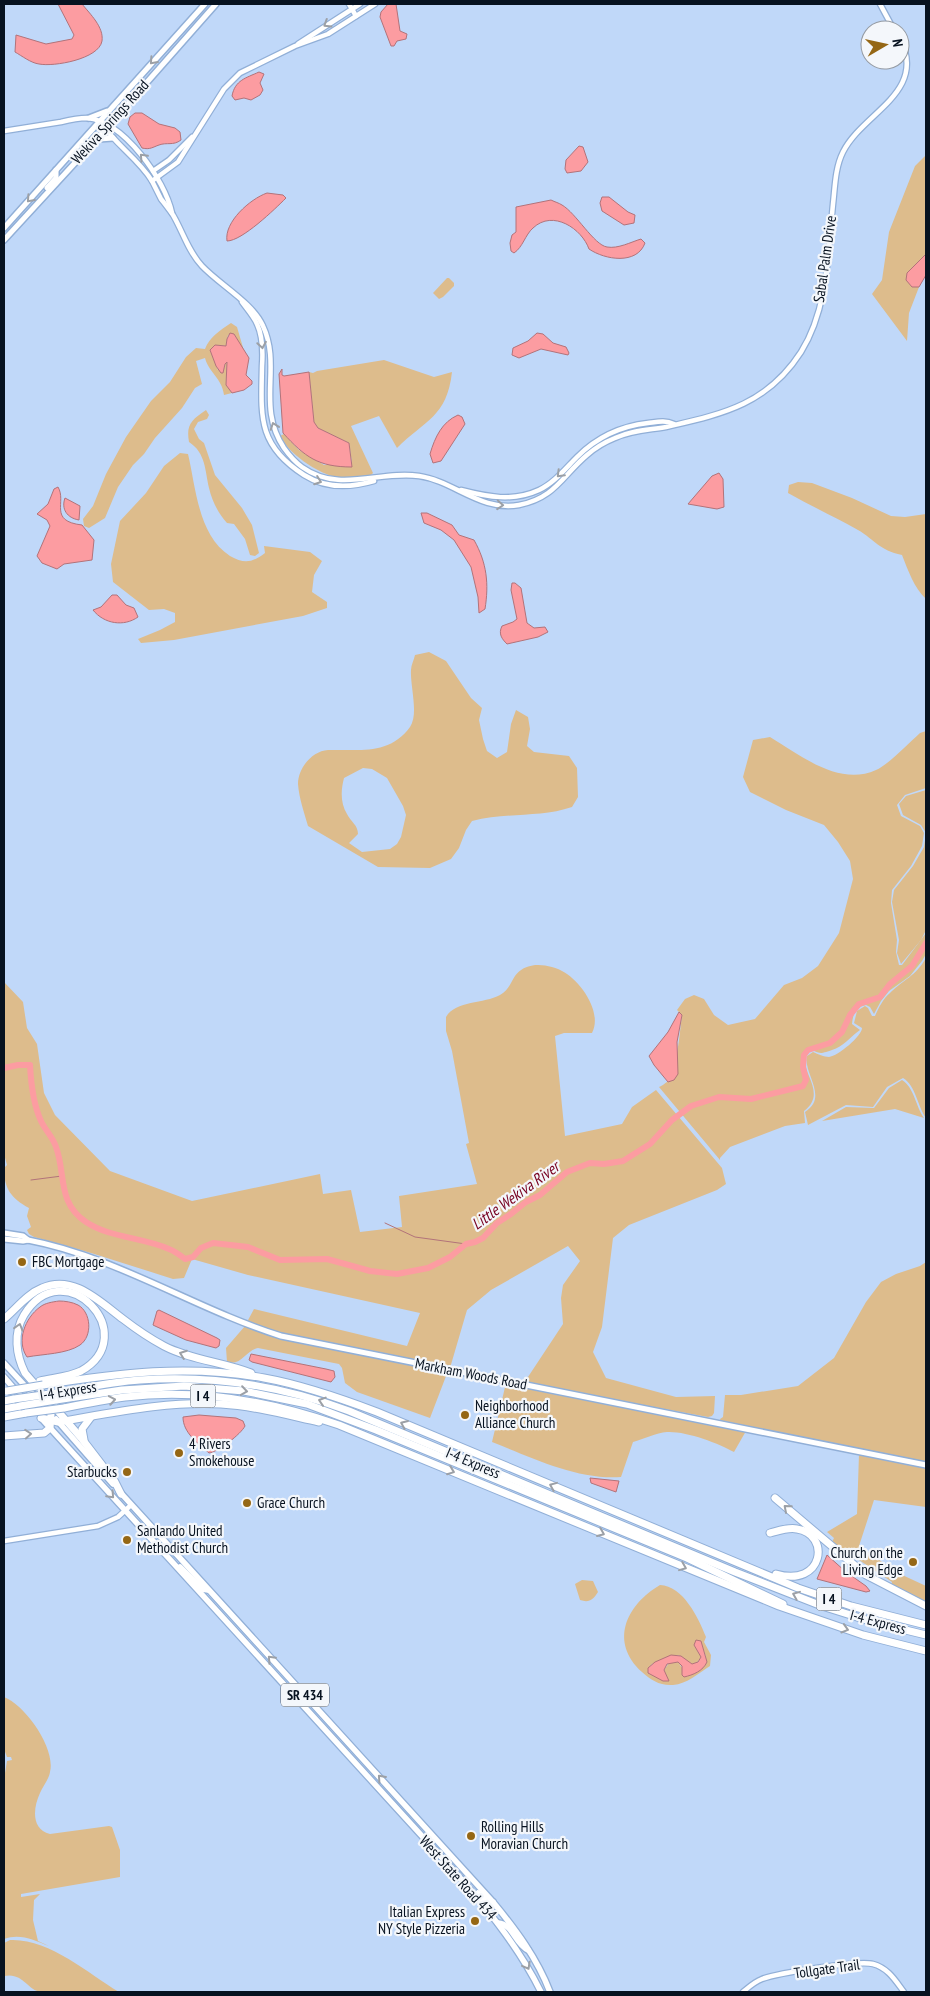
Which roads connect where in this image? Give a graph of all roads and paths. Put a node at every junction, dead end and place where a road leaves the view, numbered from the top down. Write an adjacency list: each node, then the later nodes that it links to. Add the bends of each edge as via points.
1 (205, 4): 12 (main road, Wekiva Springs Road, one-way to 12)
2 (216, 4): 15 (main road, Wekiva Springs Road)
3 (359, 4): 6 (street); 7 (street)
4 (375, 4): 7 (street)
5 (880, 4): 9 (street)
6 (350, 6): 8 (street); 10 (street, one-way to 10)
7 (363, 12): 8 (street)
8 (356, 16): 10 (street, via 328,34)
9 (889, 20)
10 (295, 46): 17 (street, via 240,72 224,89)
11 (906, 70): 31 (street, Sabal Palm Drive, via 894,98 856,132 840,161 821,300 801,352 774,382 748,402 713,417)
12 (110, 110): 13 (main road); 14 (main road, Wekiva Springs Road)
13 (89, 118): 14 (street); 18 (street)
14 (100, 121): 15 (street, Sabal Palm Drive); 16 (street, Sabal Palm Drive); 21 (main road, Wekiva Springs Road)
15 (110, 124): 16 (main road, Wekiva Springs Road); 22 (street, Sabal Palm Drive, one-way to 15)
16 (105, 130): 19 (street, Sabal Palm Drive); 20 (main road, Wekiva Springs Road)
17 (198, 130): 22 (street, via 169,160); 24 (street, via 178,162)
18 (4, 131)
19 (113, 138): 20 (main road); 23 (street, Sabal Palm Drive)
20 (96, 140): 26 (main road, Wekiva Springs Road)
21 (56, 170): 26 (main road, via 56,178); 28 (main road, Wekiva Springs Road, one-way to 28)
22 (154, 170): 23 (street); 24 (street, Sabal Palm Drive)
23 (147, 174): 25 (street, Sabal Palm Drive)
24 (158, 177): 25 (street); 27 (street, Sabal Palm Drive)
25 (152, 181): 27 (street, Sabal Palm Drive)
26 (36, 205): 29 (main road, Wekiva Springs Road)
27 (173, 215): 30 (street, Sabal Palm Drive, via 194,256)
28 (4, 228)
29 (4, 240)
30 (241, 301): 32 (street, Sabal Palm Drive, one-way to 30, via 353,481 323,476 303,468 290,455 271,418 267,334 250,306); 32 (street, Sabal Palm Drive, one-way to 32, via 257,324 263,352 262,420 280,456 322,484 353,487)
31 (674, 424): 33 (street, Sabal Palm Drive, one-way to 33, via 668,421 635,425 611,433 585,450 546,486 523,495 490,497); 33 (street, Sabal Palm Drive, one-way to 31, via 490,505 526,503 555,489 588,454 614,438)
32 (385, 477): 33 (street, Sabal Palm Drive, via 422,476)
33 (455, 488)
34 (4, 1234): 36 (main road, Markham Woods Road, via 23,1236)
35 (4, 1239): 36 (main road, Markham Woods Road)
36 (28, 1240): 53 (main road, Markham Woods Road, via 97,1261 281,1336)
37 (4, 1319): 40 (highway, one-way to 37, via 185,1355 165,1346 85,1291 69,1285 40,1288)
38 (4, 1362): 49 (main road, SR 434)
39 (4, 1377): 47 (main road)
40 (263, 1377): 41 (highway, I 4, via 215,1371 162,1370); 60 (highway, I 4, one-way to 40, via 377,1412 322,1392)
41 (41, 1383): 42 (highway, I 4, bridge); 48 (highway, one-way to 41, via 25,1373 19,1362 17,1334 20,1320 40,1299 57,1292 79,1295 96,1309 101,1320 103,1336 98,1354 78,1372)
42 (5, 1391)
43 (4, 1401): 68 (highway, I-4 Express, one-way to 43, bridge, via 822,1606 349,1411 305,1396 241,1383 186,1379 139,1380)
44 (4, 1409): 65 (highway, I-4 Express, one-way to 65, bridge, via 122,1390 184,1386 244,1391 307,1404 686,1558 773,1598)
45 (92, 1416): 48 (highway); 50 (highway, via 171,1405 222,1404); 52 (highway, via 82,1429)
46 (4, 1417): 50 (highway, I 4, one-way to 50, bridge, via 124,1397 213,1396 296,1410)
47 (41, 1418): 49 (highway)
48 (68, 1420): 49 (highway); 52 (highway)
49 (53, 1421): 51 (highway, one-way to 49, via 44,1433); 54 (main road, SR 434); 57 (main road, SR 434, one-way to 57)
50 (339, 1424): 65 (highway, I 4, one-way to 65)
51 (4, 1436)
52 (84, 1440): 54 (highway)
53 (926, 1465)
54 (121, 1494): 56 (main road, SR 434)
55 (775, 1498): 64 (highway, one-way to 55, via 866,1575)
56 (132, 1505): 57 (street); 62 (main road, SR 434)
57 (125, 1511): 59 (street, via 98,1526); 61 (main road, SR 434)
58 (770, 1533): 60 (highway, via 793,1528 810,1534 818,1549 814,1567 802,1576 787,1577)
59 (4, 1541)
60 (736, 1562): 67 (highway, I 4, via 831,1600)
61 (172, 1564): 62 (main road, via 182,1569 202,1590); 63 (main road, SR 434)
62 (208, 1590): 66 (main road, SR 434)
63 (201, 1595): 66 (main road, via 210,1597); 70 (main road, SR 434)
64 (926, 1606)
65 (798, 1614): 69 (highway, I 4, one-way to 69)
66 (235, 1619): 71 (main road, SR 434, one-way to 66)
67 (926, 1626)
68 (926, 1635)
69 (926, 1651)
70 (304, 1708): 71 (main road, via 329,1730); 72 (main road, West State Road 434 / SR 434)
71 (336, 1728): 73 (main road, SR 434, one-way to 71)
72 (463, 1881): 73 (main road, via 482,1898); 74 (main road, West State Road 434 / SR 434)
73 (493, 1902): 75 (main road, SR 434)
74 (498, 1923): 75 (main road, via 507,1926 523,1948); 76 (main road, West State Road 434 / SR 434, one-way to 76, via 522,1956)
75 (530, 1952): 77 (main road, SR 434)
76 (541, 1992)
77 (550, 1992)
78 (743, 1992): 79 (street, Tollgate Trail, via 753,1983 769,1977 865,1962 884,1969)
79 (904, 1992)

